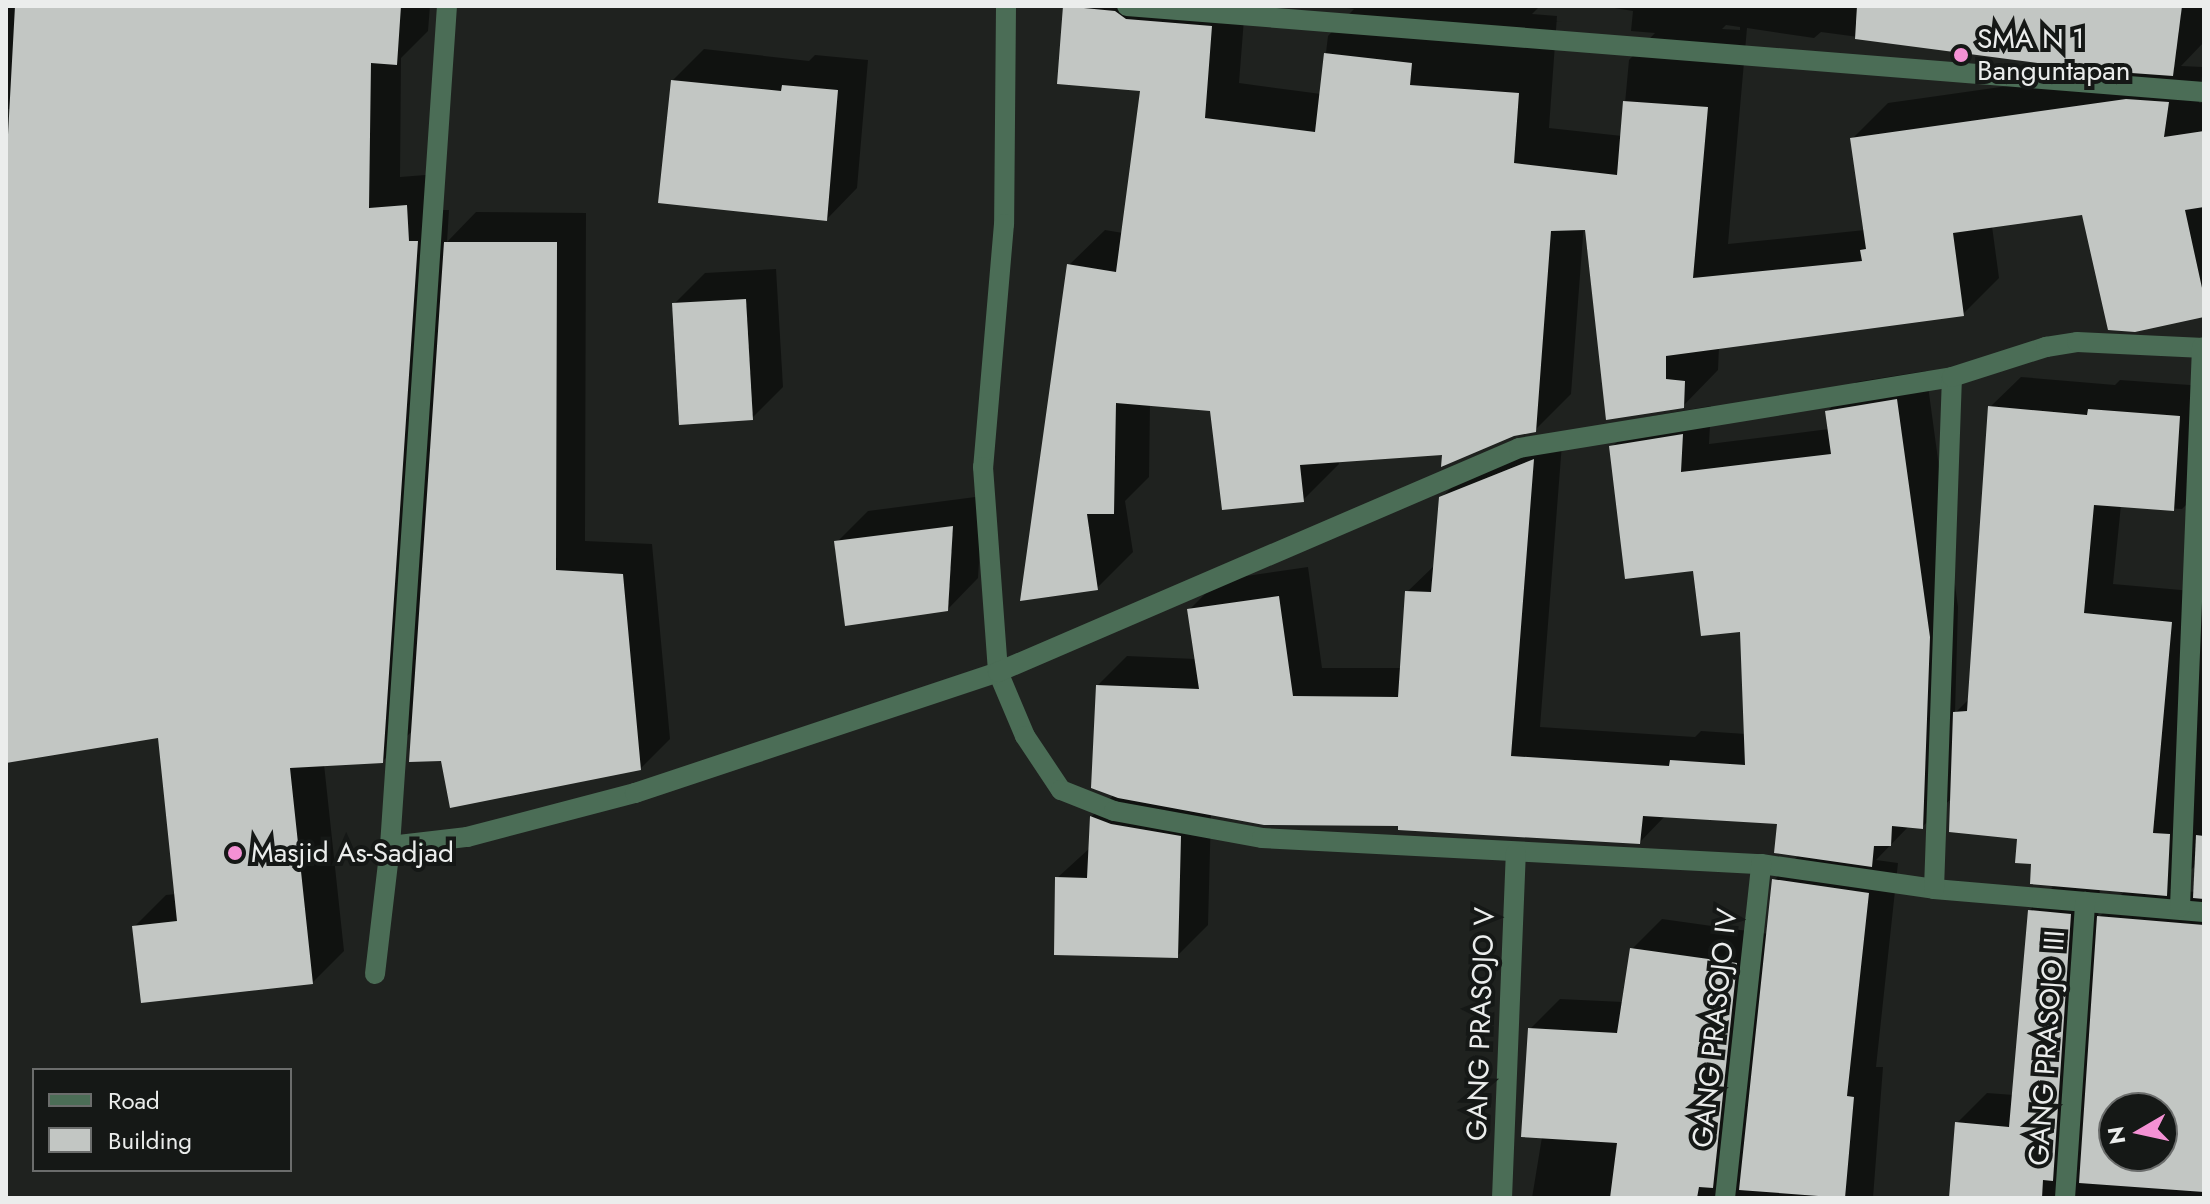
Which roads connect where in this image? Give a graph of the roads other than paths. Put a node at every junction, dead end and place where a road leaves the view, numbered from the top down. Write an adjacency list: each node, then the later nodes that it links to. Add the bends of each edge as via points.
1 (447, 6): 8 (street)
2 (1006, 6): 7 (street, via 1004,224 983,467)
3 (1127, 6): 4 (street)
4 (2204, 92)
5 (2203, 348): 6 (street, via 2077,342); 13 (street)
6 (1952, 377): 7 (street, via 1519,448); 11 (street)
7 (998, 672): 8 (street, via 635,793 467,837); 9 (street, via 1025,736 1061,790 1114,811 1262,838)
8 (390, 846): 15 (street)
9 (1516, 853): 10 (street); 16 (street, GANG PRASOJO V)
10 (1761, 864): 11 (street); 17 (street, GANG PRASOJO IV)
11 (1934, 889): 12 (street)
12 (2085, 902): 13 (street); 18 (street, GANG PRASOJO III)
13 (2180, 907): 14 (street)
14 (2204, 912)
15 (375, 974)
16 (1502, 1198)
17 (1725, 1198)
18 (2065, 1198)

